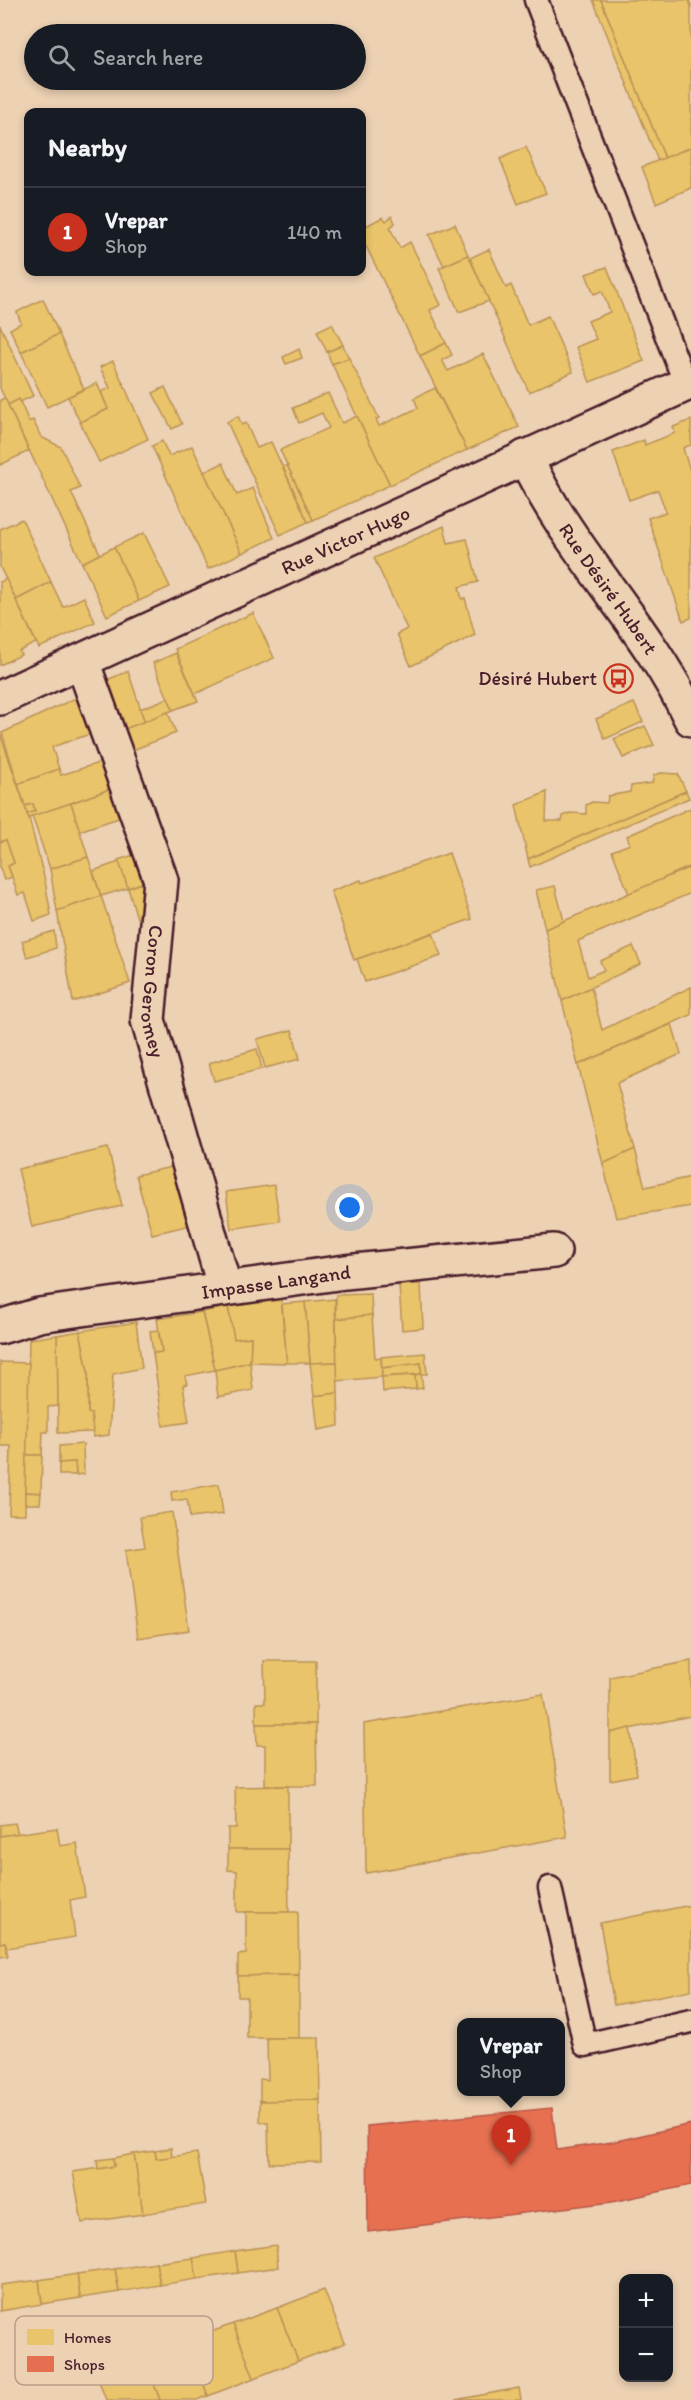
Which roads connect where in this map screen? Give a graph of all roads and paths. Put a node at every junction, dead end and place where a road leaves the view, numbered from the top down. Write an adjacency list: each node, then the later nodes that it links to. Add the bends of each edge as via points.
1 (536, 0): 2 (lane)
2 (688, 383): 3 (street, Rue Victor Hugo)
3 (525, 457): 4 (street, Rue Victor Hugo); 6 (street, Rue Désiré Hubert, via 556,515 665,669)
4 (82, 661): 5 (street, Rue Victor Hugo); 8 (street, Coron Geromey, via 161,880 148,1020)
5 (0, 698)
6 (691, 719)
7 (554, 1251): 8 (street, Impasse Langand, via 345,1272)
8 (225, 1289): 9 (street, Impasse Langand, via 39,1315)
9 (0, 1327)
10 (550, 1888): 11 (lane, via 585,2045)
11 (691, 2021)

